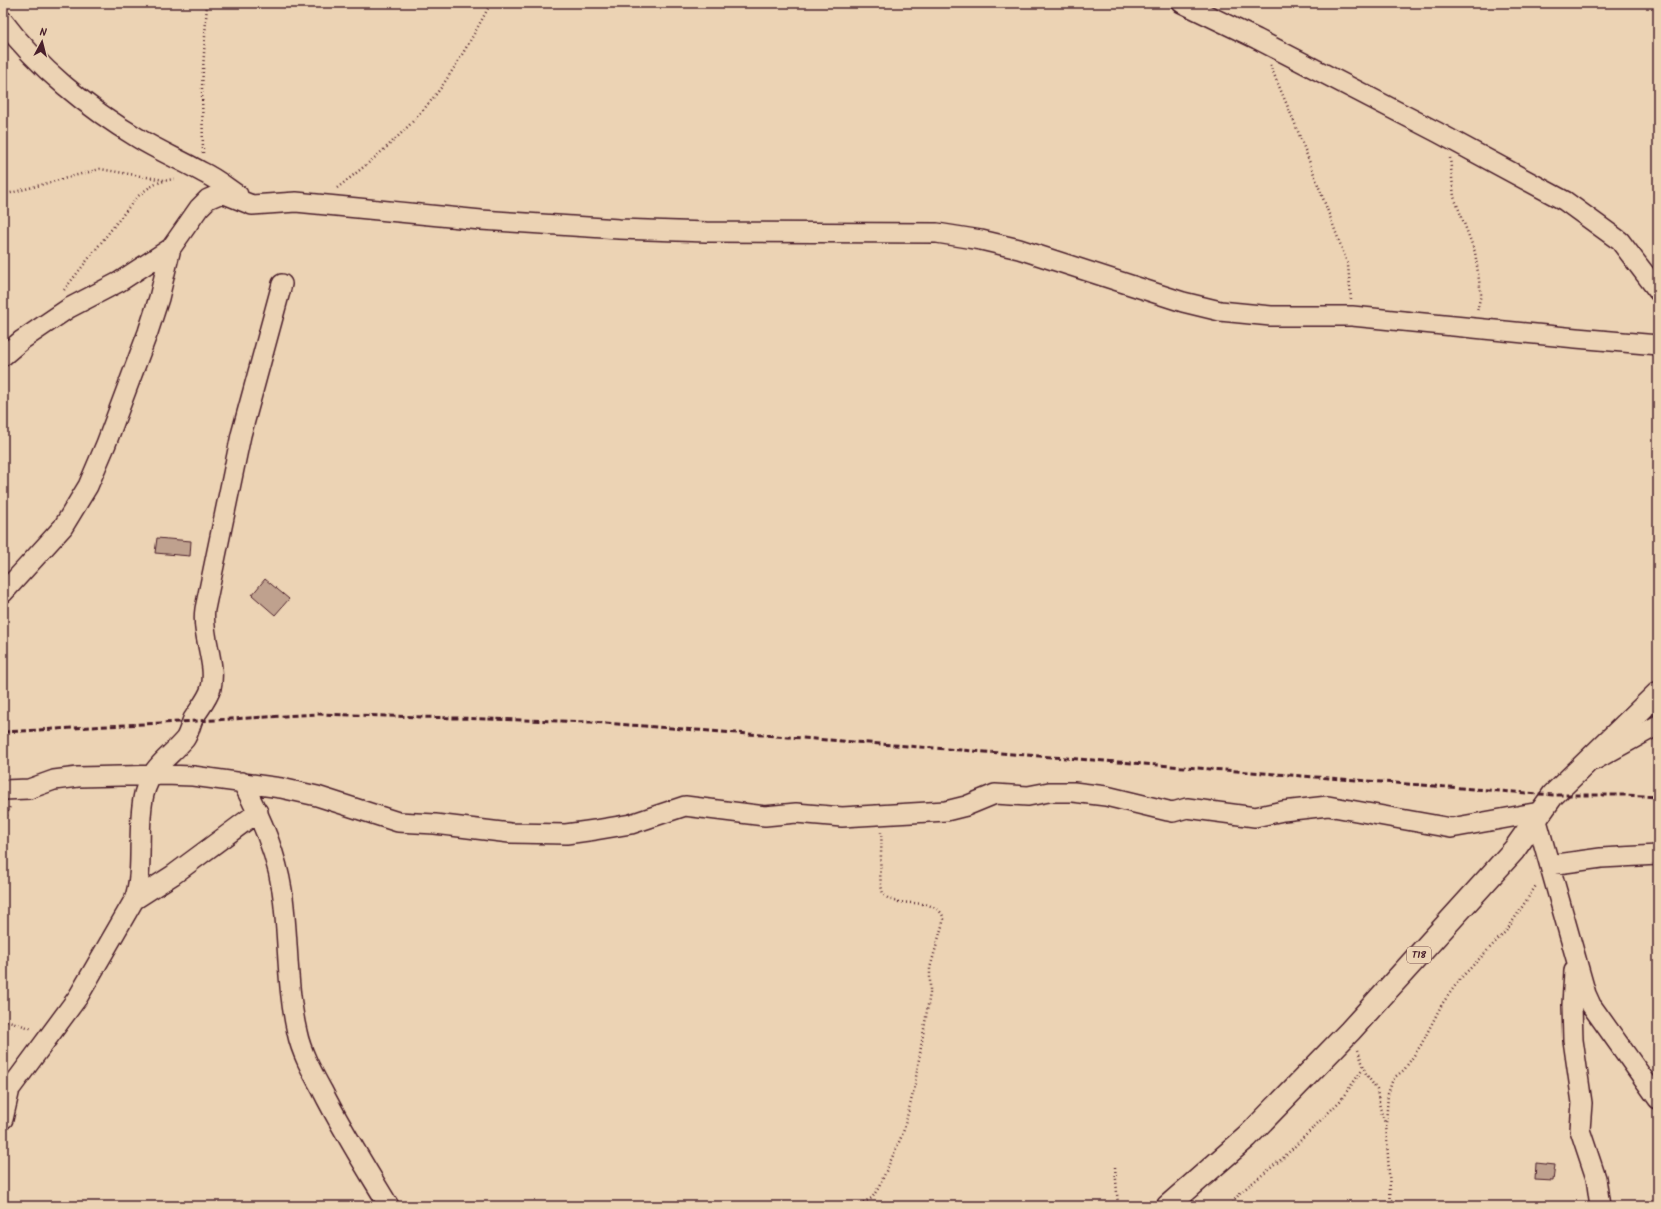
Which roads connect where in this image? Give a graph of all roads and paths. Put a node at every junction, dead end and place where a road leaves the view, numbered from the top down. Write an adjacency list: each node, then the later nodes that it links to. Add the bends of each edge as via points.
1 (207, 3): 7 (path, via 202,87)
2 (492, 3): 11 (path, via 440,89 412,122 380,154)
3 (1182, 3): 5 (street)
4 (3, 21): 7 (street, via 18,42 101,114 144,141)
5 (1257, 39): 6 (street); 17 (path, via 1290,113 1348,265)
6 (1437, 132): 15 (street, via 1565,201 1620,241); 18 (path, via 1446,147 1454,197 1475,252 1481,294)
7 (203, 172): 12 (street)
8 (178, 179): 9 (path)
9 (165, 180): 10 (path, via 100,169); 16 (path, via 149,187 125,210)
10 (3, 195)
11 (317, 204): 12 (street, via 296,202); 17 (street, via 481,220 619,229 937,234 982,240 1019,249 1168,298 1220,311 1271,316)
12 (252, 205): 13 (street, via 222,193 208,199 180,232)
13 (171, 248): 20 (street, via 119,282 69,308); 21 (street, via 148,332 88,486 63,527)
14 (282, 284): 25 (street, via 241,435 203,620 212,669 212,687 184,739)
15 (1658, 291)
16 (62, 292)
17 (1352, 316): 18 (street)
18 (1474, 329): 19 (street)
19 (1658, 345)
20 (3, 356)
21 (3, 592)
22 (1658, 693): 24 (highway, T18)
23 (1658, 725): 24 (street)
24 (1583, 766): 30 (highway, T18, via 1553,794)
25 (151, 775): 26 (street, via 193,776); 27 (street, via 62,778 29,789); 33 (street, via 143,802 138,883)
26 (242, 782): 28 (street); 29 (street, via 316,796 385,820 510,833 566,834 595,830 631,824 685,806 772,816 796,814 842,817)
27 (3, 790)
28 (258, 812): 33 (street, via 173,876); 44 (street, via 282,889 288,971 297,1033 309,1065)
29 (880, 814): 30 (street, via 955,810 995,794 1028,796 1049,792 1073,792 1106,796 1173,812 1187,808 1255,817 1328,806 1451,828); 45 (path, via 882,835 879,864 883,894 893,901 936,908 944,919 930,968 930,993 914,1089 903,1133 872,1198)
30 (1538, 815): 32 (street); 36 (highway, T18, via 1514,850)
31 (1658, 855): 32 (street, via 1600,858)
32 (1550, 865): 34 (street); 41 (path, via 1507,930 1465,974 1442,1004 1421,1045 1404,1070 1395,1077 1388,1094)
33 (134, 900): 37 (street, via 97,966)
34 (1575, 958): 39 (street, via 1591,1005); 51 (street, via 1573,1040 1582,1103 1580,1130 1596,1178)
35 (3, 1019): 37 (path)
36 (1350, 1031): 38 (path); 47 (highway, T18, via 1246,1137)
37 (51, 1036): 40 (street, via 10,1089)
38 (1363, 1070): 41 (path, via 1378,1090 1380,1108); 48 (path, via 1340,1100 1283,1158 1240,1193)
39 (1658, 1099)
40 (3, 1119)
41 (1386, 1124): 43 (path)
42 (1115, 1167): 46 (path)
43 (1392, 1199): 49 (path); 50 (path)
44 (388, 1206)
45 (856, 1206)
46 (1118, 1206)
47 (1168, 1206)
48 (1230, 1206)
49 (1391, 1206)
50 (1401, 1206)
51 (1600, 1206)

